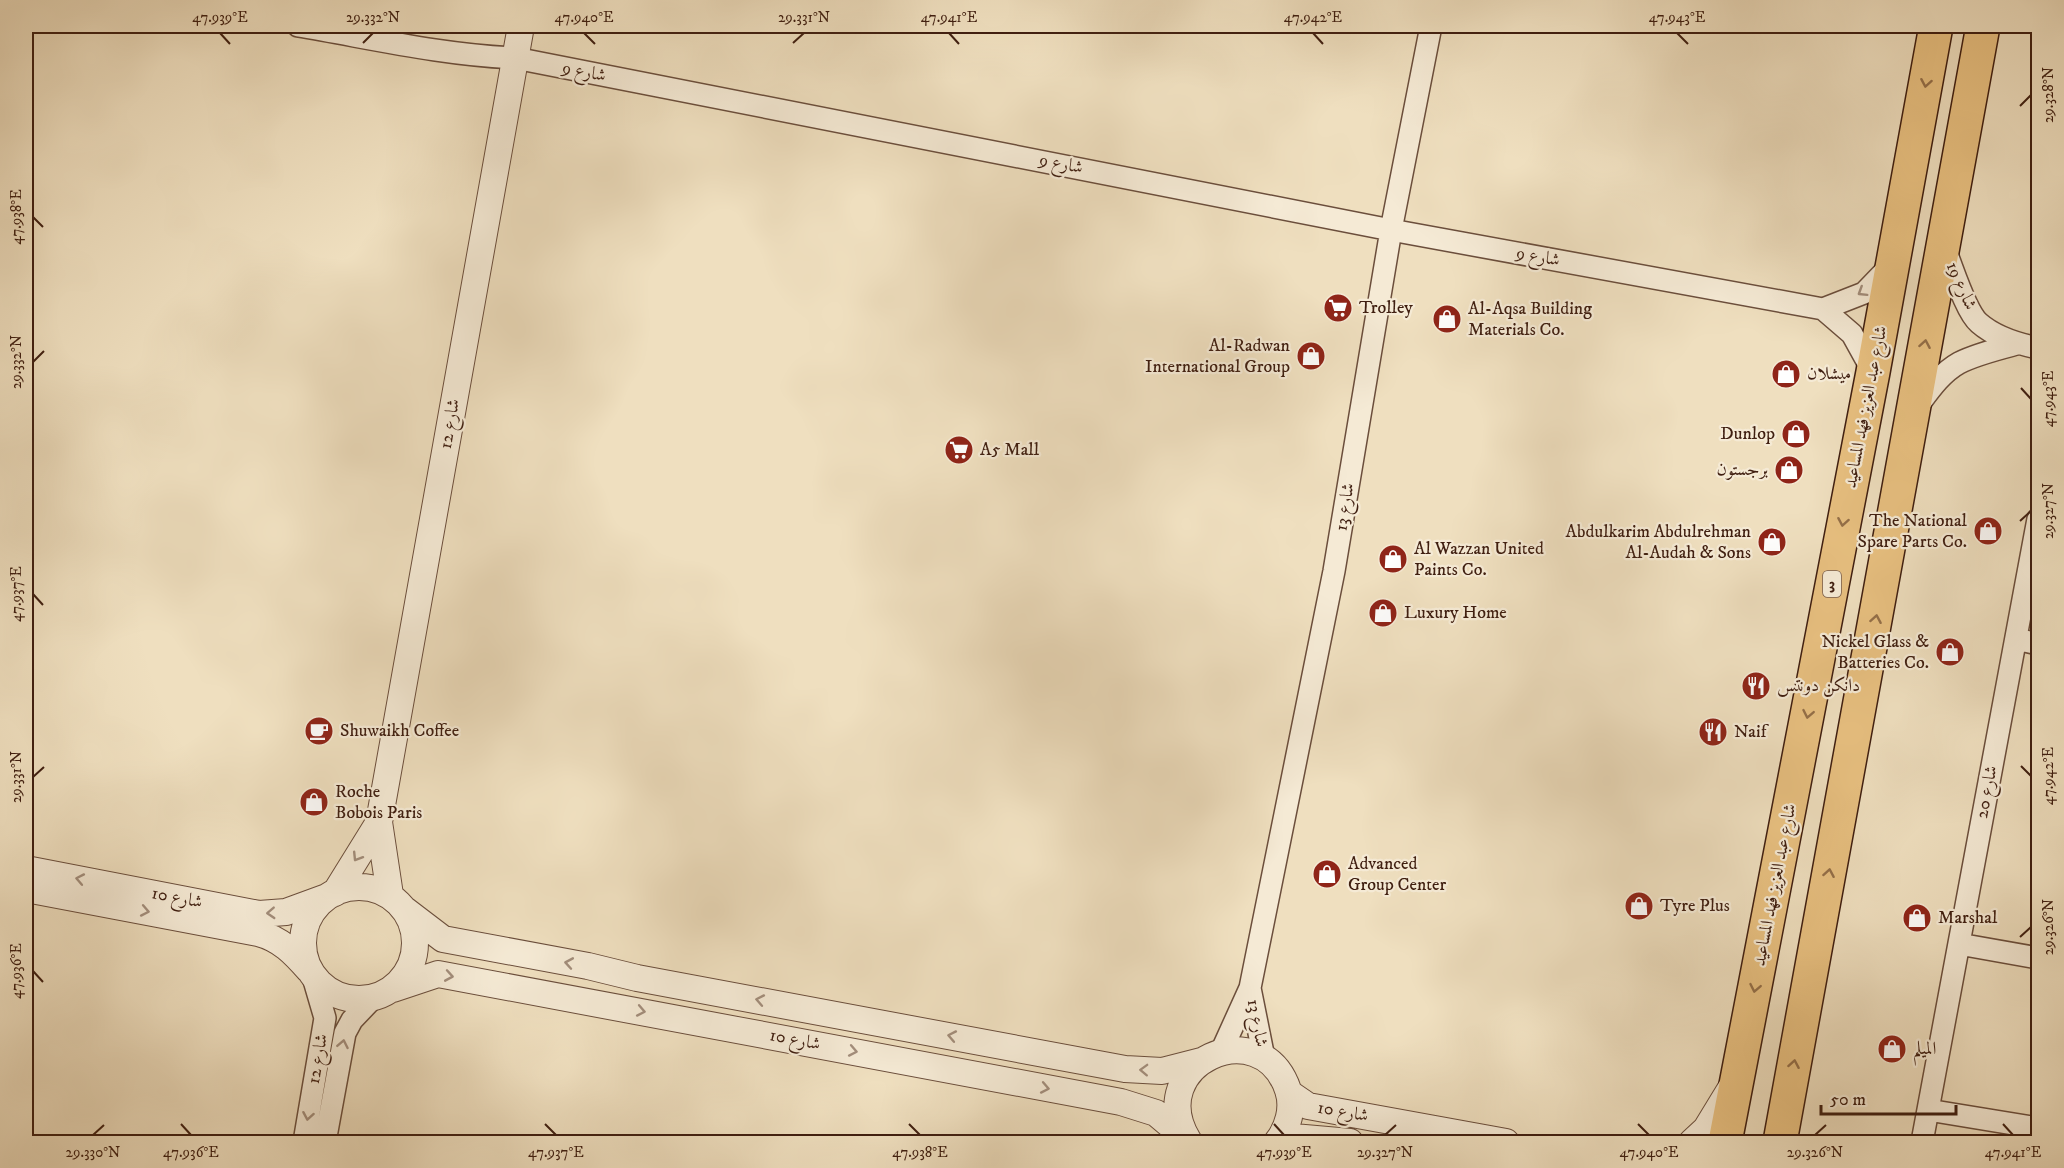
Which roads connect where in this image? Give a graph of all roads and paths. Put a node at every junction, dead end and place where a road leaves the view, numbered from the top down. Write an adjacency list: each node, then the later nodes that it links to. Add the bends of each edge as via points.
1 (298, 26): 6 (street, شارع 9, via 438,51)
2 (520, 26): 6 (street, شارع 12)
3 (1431, 26): 7 (street, شارع 13)
4 (1936, 26): 9 (main road, شارع عبد العزيز فهد المساعيد / 3, one-way to 9)
5 (1983, 26): 8 (main road)
6 (515, 58): 7 (street, شارع 9); 18 (street, شارع 12)
7 (1391, 230): 10 (street, شارع 9); 26 (street, شارع 13, via 1334,572)
8 (1942, 242): 11 (street, شارع 19, via 1967,305 1978,322); 14 (main road, one-way to 8)
9 (1893, 264): 10 (street, one-way to 10, via 1864,293); 13 (main road, شارع عبد العزيز فهد المساعيد / 3)
10 (1823, 309): 13 (street, via 1852,334)
11 (2017, 344): 12 (street, شارع 19); 14 (street, شارع 19, via 1958,364 1939,379)
12 (2038, 348)
13 (1873, 372): 30 (main road, شارع عبد العزيز فهد المساعيد / 3, one-way to 30)
14 (1912, 413): 32 (main road, one-way to 14)
15 (2038, 519): 16 (street, شارع 20)
16 (2016, 639): 17 (street); 23 (street, شارع 20)
17 (2038, 644)
18 (379, 822): 21 (street, شارع 12, one-way to 21); 22 (street, شارع 12)
19 (26, 869): 21 (street, شارع 10, one-way to 19, via 286,912 259,914)
20 (26, 889): 25 (street, شارع 10, one-way to 25, via 272,937)
21 (331, 895): 22 (street, via 353,887 372,888); 25 (street, via 315,908 307,922 304,954)
22 (398, 903): 27 (street, via 413,926 416,943 405,976); 28 (street, شارع 10, one-way to 22, via 1162,1071 1125,1069 637,978 442,939)
23 (1959, 944): 24 (street); 33 (street, شارع 20)
24 (2038, 958)
25 (311, 973): 27 (street, via 340,997 356,1000); 37 (street, شارع 12, one-way to 37, via 325,1018)
26 (1250, 987): 28 (street, شارع 13); 29 (street, شارع 13)
27 (383, 993): 36 (street, شارع 10, one-way to 36, via 438,974 1121,1102 1156,1113); 38 (street, شارع 12, one-way to 27, via 345,1033 352,1020)
28 (1211, 1056): 29 (street, شارع 10, via 1243,1051); 36 (street, via 1186,1077 1178,1097 1179,1120)
29 (1264, 1058): 31 (street, via 1280,1073)
30 (1738, 1078): 41 (street, via 1706,1129); 42 (main road, شارع عبد العزيز فهد المساعيد / 3)
31 (1289, 1093): 35 (street, via 1289,1115); 40 (street, شارع 10, via 1308,1106)
32 (1786, 1105): 43 (main road); 44 (street)
33 (1928, 1110): 34 (street); 45 (street, شارع 20)
34 (2038, 1128)
35 (1279, 1139): 39 (street, شارع 10)
36 (1189, 1141)
37 (304, 1143)
38 (325, 1143)
39 (1350, 1143)
40 (1506, 1143)
41 (1692, 1143)
42 (1725, 1143)
43 (1780, 1143)
44 (1798, 1143)
45 (1922, 1143)

